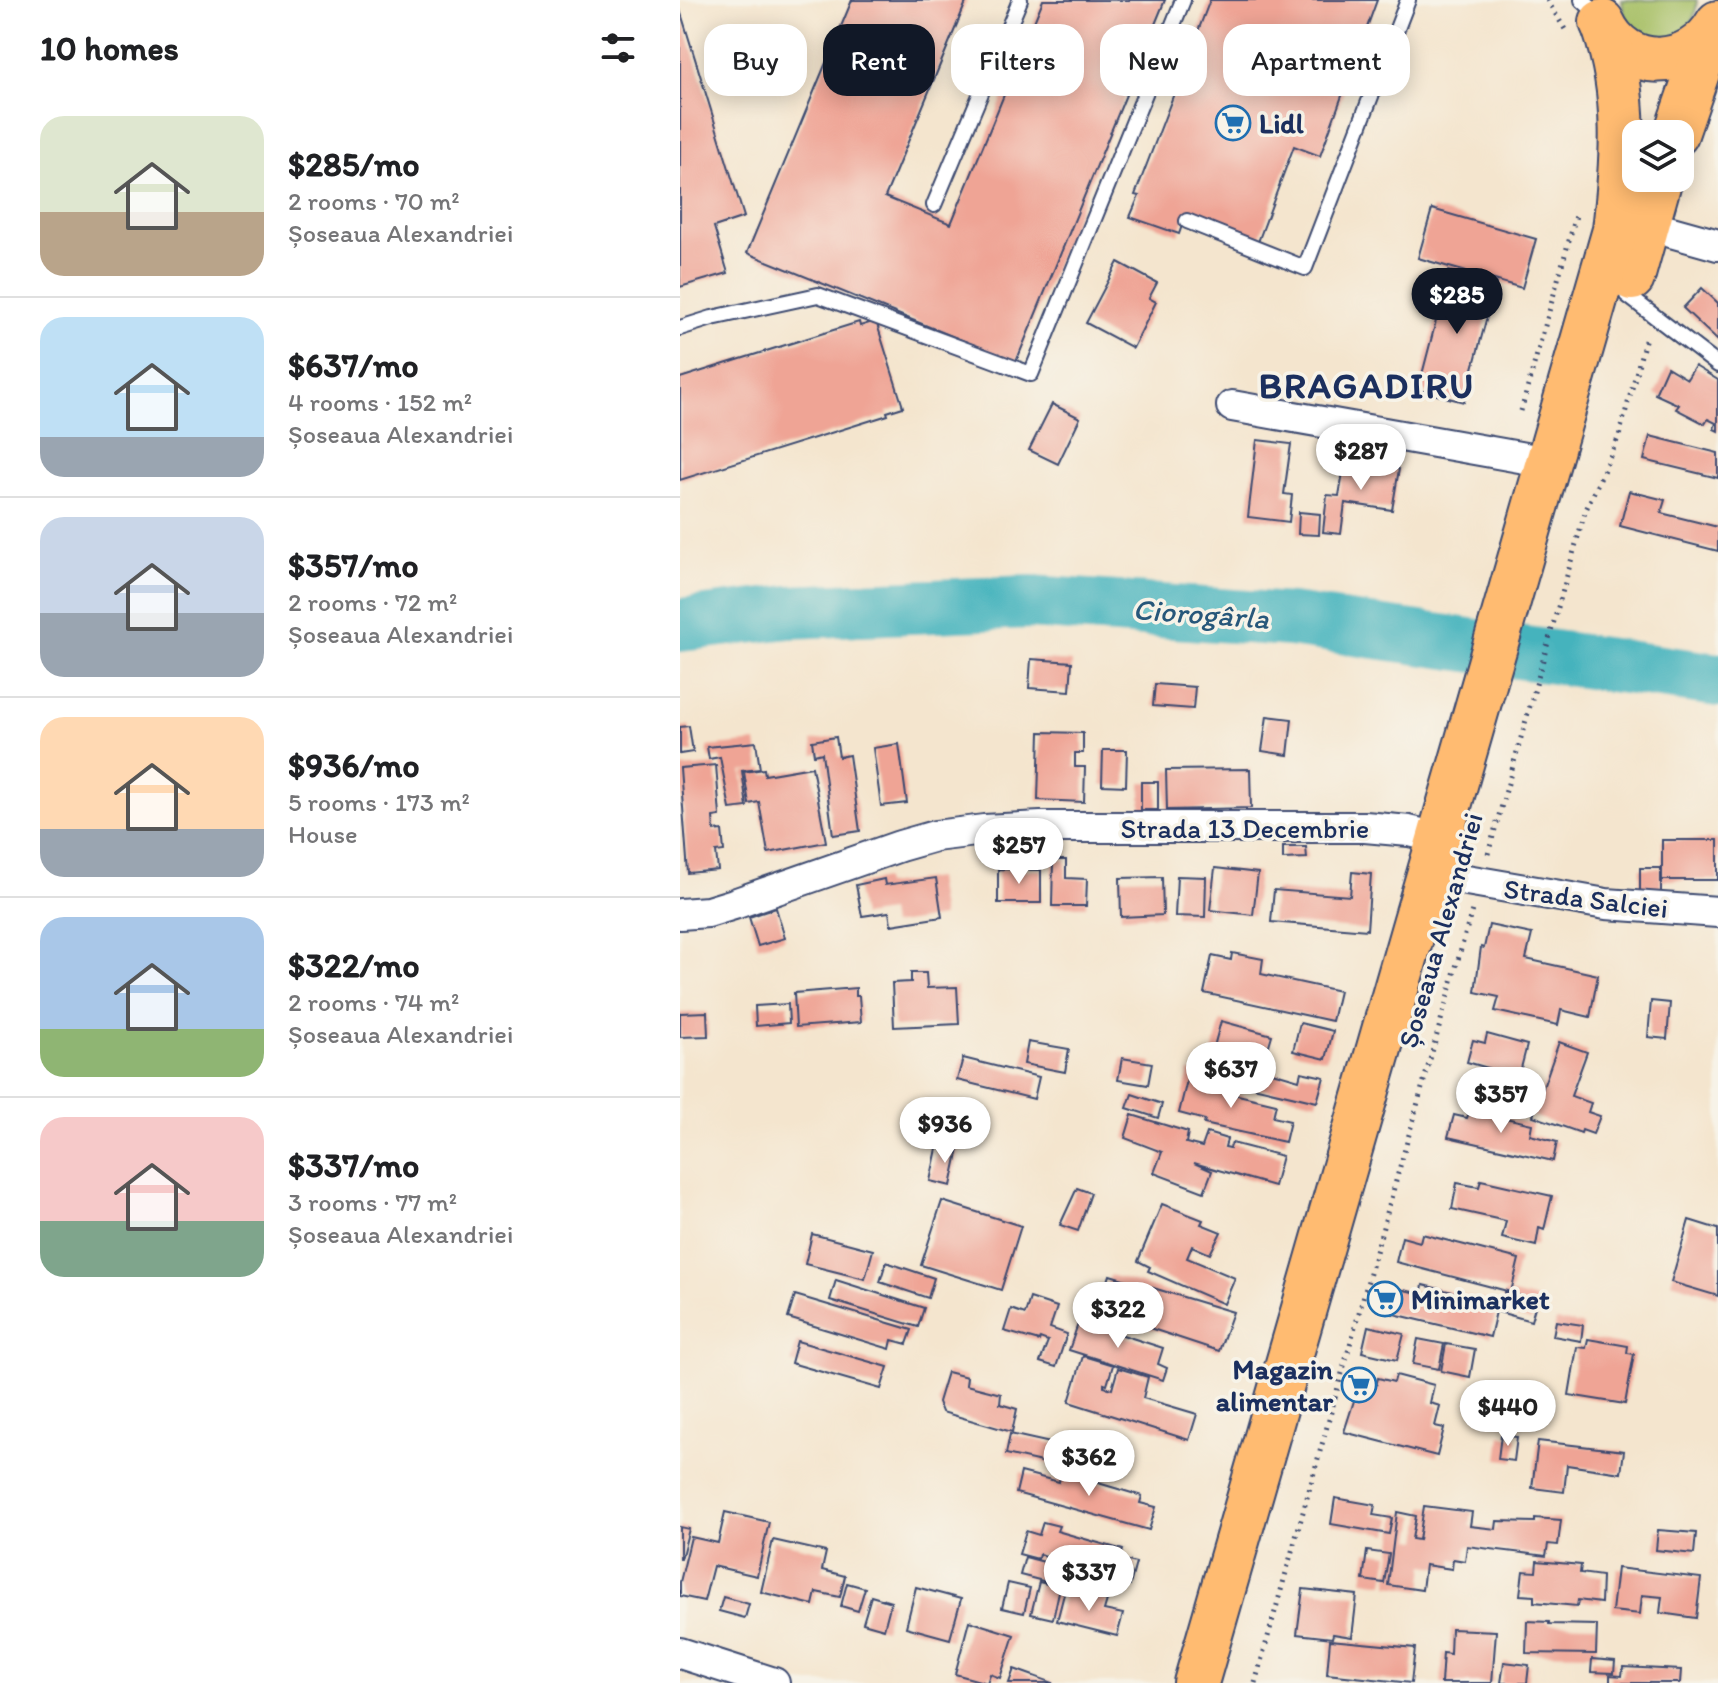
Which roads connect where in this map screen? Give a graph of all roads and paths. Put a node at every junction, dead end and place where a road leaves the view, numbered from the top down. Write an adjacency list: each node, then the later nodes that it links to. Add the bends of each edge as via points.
1 (1020, 0): 10 (lane)
2 (1183, 0): 15 (lane, via 1031,374 818,295)
3 (1408, 0): 11 (lane, via 1305,268)
4 (1547, 0): 5 (path)
5 (1591, 17): 6 (highway, via 1624,48 1656,60 1693,51); 18 (highway, Șoseaua Alexandriei, via 1617,71 1623,118 1615,230)
6 (1713, 31): 7 (highway)
7 (1681, 120)
8 (1656, 192): 12 (highway, Șoseaua Alexandriei)
9 (1580, 203): 18 (path, via 1527,386)
10 (934, 205)
11 (1187, 221)
12 (1646, 225): 13 (street); 14 (highway, Șoseaua Alexandriei)
13 (1718, 245)
14 (1627, 295): 16 (lane); 19 (highway, Șoseaua Alexandriei)
15 (680, 328)
16 (1718, 365)
17 (1232, 406): 18 (street)
18 (1530, 458): 19 (highway, Șoseaua Alexandriei)
19 (1553, 538): 20 (highway, Șoseaua Alexandriei); 20 (path)
20 (1477, 799): 21 (highway, Șoseaua Alexandriei); 22 (highway, Șoseaua Alexandriei); 22 (path)
21 (1439, 838): 24 (street, Strada 13 Decembrie, via 1365,827 984,830 935,836 708,912); 27 (highway, Șoseaua Alexandriei)
22 (1467, 881): 23 (street, Strada Salciei, via 1606,904); 28 (highway, Șoseaua Alexandriei); 29 (path)
23 (1718, 912)
24 (680, 914)
25 (680, 1653): 26 (street)
26 (774, 1683)
27 (1196, 1683)
28 (1225, 1683)
29 (1255, 1683)

